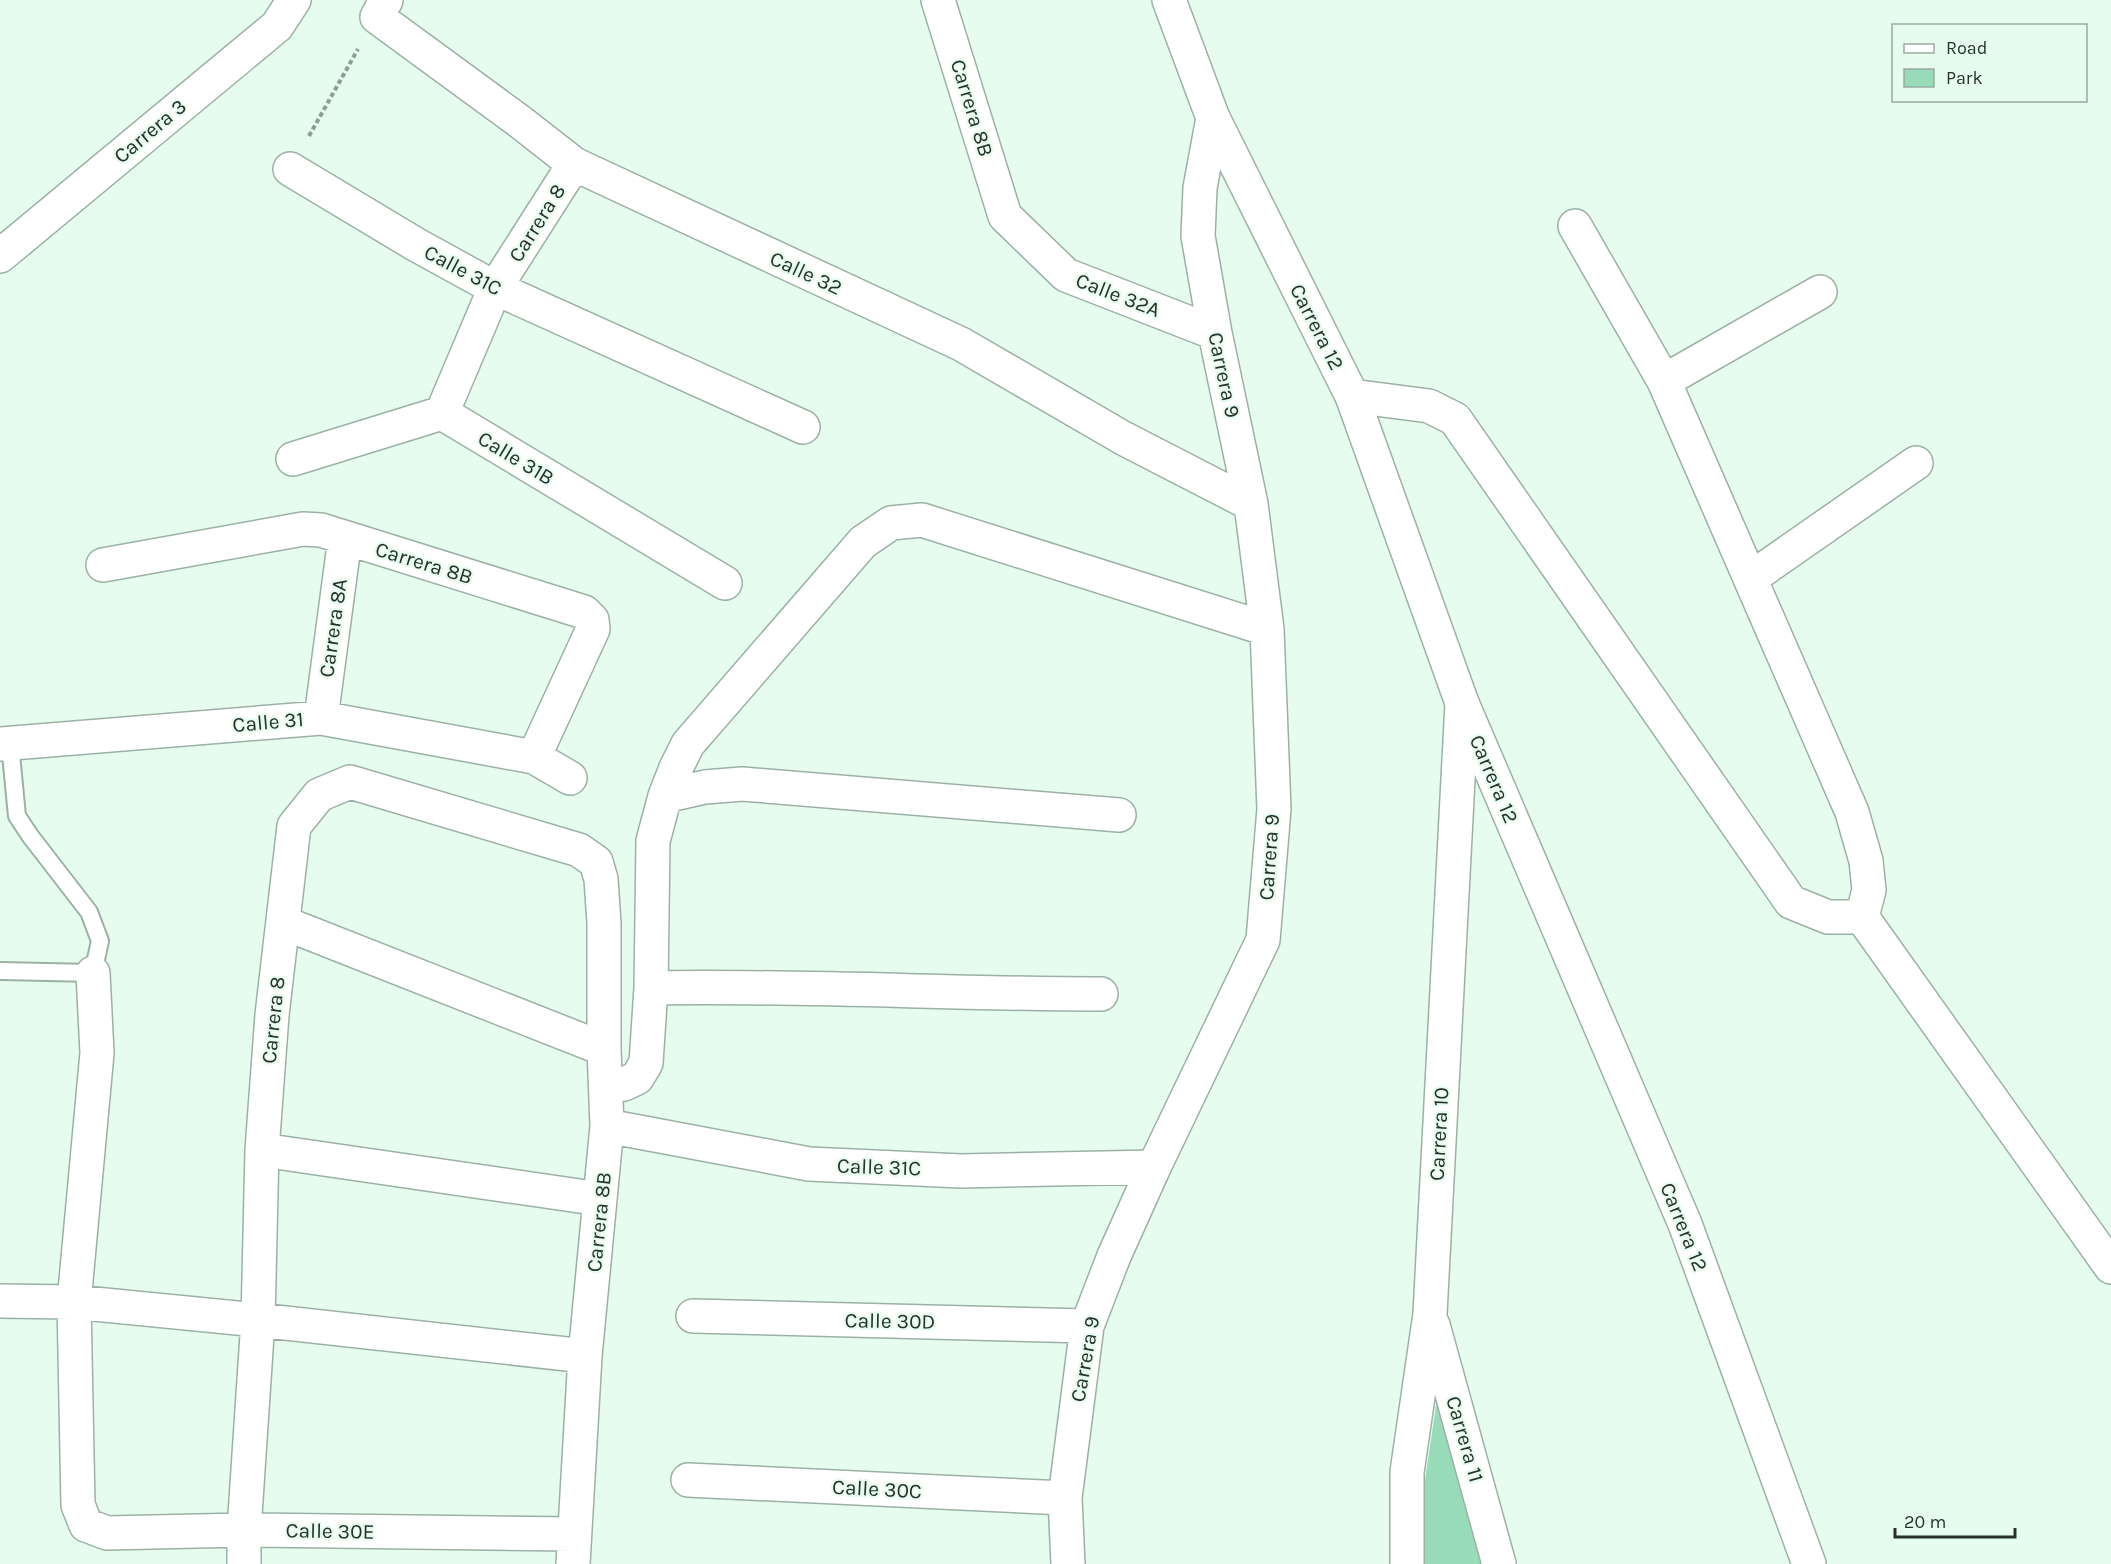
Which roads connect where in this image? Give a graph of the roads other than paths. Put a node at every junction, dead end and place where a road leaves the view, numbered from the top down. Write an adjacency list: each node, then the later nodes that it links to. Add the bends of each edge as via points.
1 (294, 0): 10 (street, Carrera 3, via 277,26)
2 (938, 0): 8 (street, Carrera 8B)
3 (1169, 0): 5 (street, Carrera 12)
4 (381, 8): 6 (street, Calle 32)
5 (1213, 118): 13 (street, Carrera 9, via 1200,188 1198,236); 15 (street, Carrera 12)
6 (574, 164): 11 (street, Carrera 8); 20 (street, Calle 32, via 961,344 1123,438)
7 (290, 169): 11 (street, Calle 31C)
8 (1005, 216): 13 (street, Calle 32A, via 1066,275)
9 (1575, 226): 14 (street)
10 (0, 256)
11 (495, 288): 16 (street, Carrera 8); 17 (street, Calle 31C)
12 (1821, 292): 14 (street)
13 (1215, 333): 20 (street, Carrera 9)
14 (1664, 381): 23 (street)
15 (1352, 396): 26 (street, Carrera 12); 34 (street, via 1429,405 1455,419 1791,902 1828,916)
16 (442, 413): 18 (street); 24 (street, Calle 31B)
17 (803, 427)
18 (293, 459)
19 (1916, 463): 23 (street)
20 (1251, 504): 25 (street, Carrera 9)
21 (345, 538): 22 (street, Carrera 8B, via 303,529); 27 (street, Carrera 8A); 29 (street, Carrera 8B, via 584,612 592,620 593,629)
22 (103, 565)
23 (1751, 578): 34 (street, via 1852,812 1869,890)
24 (725, 583)
25 (1267, 629): 31 (street, via 922,520 891,523 863,542 688,744); 44 (street, Carrera 9, via 1274,809 1263,939)
26 (1462, 703): 49 (street, Carrera 10); 62 (street, Carrera 12, via 1685,1224)
27 (321, 718): 28 (street, Calle 31); 29 (street, Calle 31)
28 (5, 744): 37 (lane, via 17,816 89,912 100,941)
29 (534, 757): 30 (street, Calle 31)
30 (570, 778)
31 (665, 796): 32 (street, via 742,784); 38 (street, via 653,842)
32 (1119, 815)
33 (601, 879): 35 (street, Carrera 8, via 596,862 579,850 350,782 319,795 294,826); 40 (street, Carrera 8B)
34 (1862, 917): 46 (street)
35 (284, 923): 40 (street); 43 (street, Carrera 8, via 272,1015)
36 (0, 971): 37 (lane)
37 (93, 974): 48 (street, via 97,1053)
38 (651, 988): 39 (street, via 741,986); 41 (street, via 646,1063 637,1078)
39 (1101, 994)
40 (604, 1049): 41 (street, Carrera 8B)
41 (606, 1086): 42 (street, Carrera 8B)
42 (607, 1126): 44 (street, Calle 31C, via 809,1164 962,1171); 45 (street, Carrera 8B)
43 (262, 1150): 45 (street); 51 (street, Carrera 8)
44 (1154, 1167): 52 (street, Carrera 9)
45 (600, 1199): 53 (street, Carrera 8B)
46 (2111, 1267)
47 (0, 1301): 48 (street)
48 (74, 1302): 51 (street); 56 (street, Calle 30E, via 78,1504 87,1525 107,1533)
49 (1430, 1314): 60 (street, Carrera 10, via 1407,1472); 61 (street, Carrera 11)
50 (693, 1316): 52 (street, Calle 30D)
51 (258, 1320): 53 (street); 56 (street, Carrera 8)
52 (1087, 1326): 55 (street, Carrera 9)
53 (585, 1356): 57 (street, Carrera 8B)
54 (688, 1480): 55 (street, Calle 30C)
55 (1065, 1498): 59 (street, Carrera 9)
56 (244, 1530): 57 (street, Calle 30E); 58 (street, Carrera 8)
57 (574, 1549)
58 (244, 1564)
59 (1068, 1564)
60 (1407, 1564)
61 (1499, 1564)
62 (1809, 1564)

